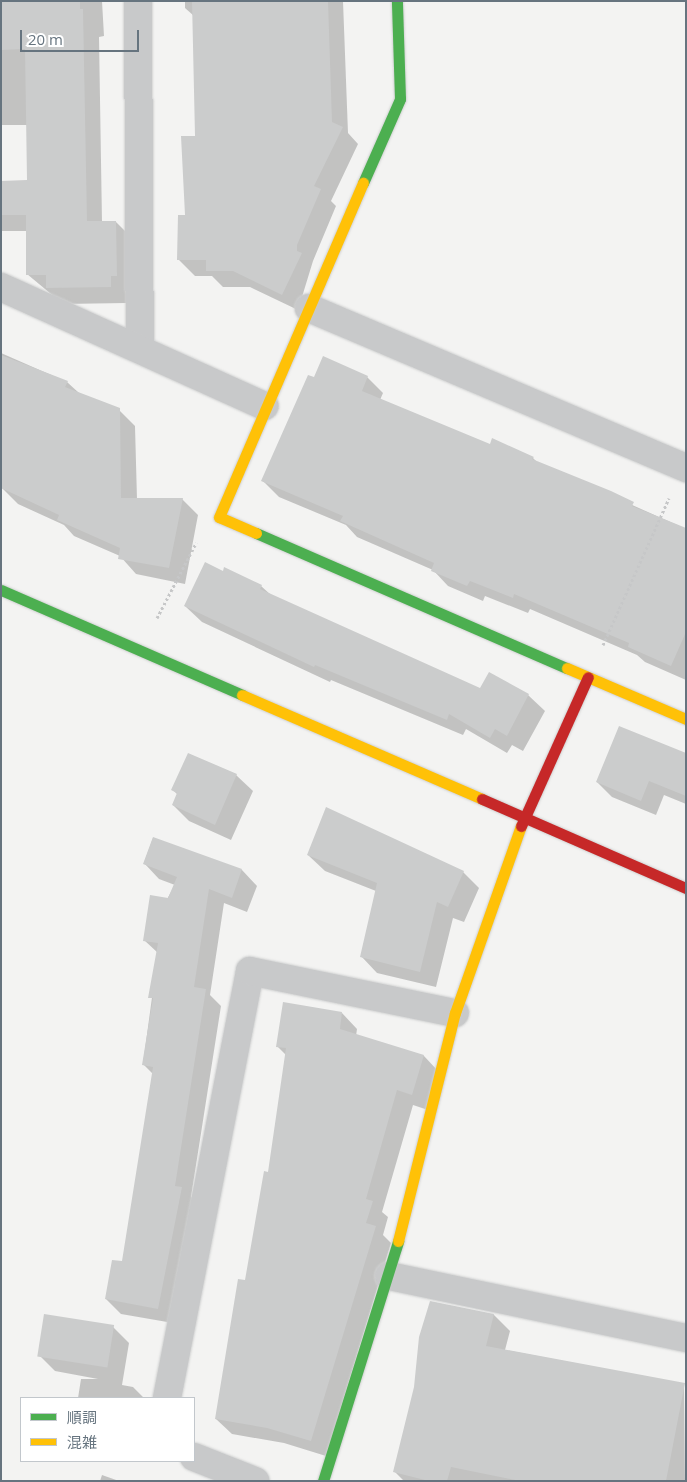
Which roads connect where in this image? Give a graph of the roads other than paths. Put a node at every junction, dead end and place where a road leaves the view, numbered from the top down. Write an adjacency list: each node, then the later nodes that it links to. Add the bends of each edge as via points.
1 (138, 1): 5 (street)
2 (397, 1): 4 (street, via 400,98)
3 (1, 286): 5 (street)
4 (309, 308): 6 (street); 7 (street)
5 (140, 348): 6 (street)
6 (264, 406): 9 (street, via 219,517)
7 (684, 468)
8 (1, 590): 11 (street)
9 (588, 677): 10 (street); 11 (street)
10 (686, 719)
11 (523, 819): 12 (street); 13 (street)
12 (686, 888)
13 (455, 1013): 14 (street); 16 (street, via 250,971)
14 (389, 1276): 15 (street); 19 (street)
15 (686, 1338)
16 (167, 1397)
17 (195, 1457): 18 (street)
18 (255, 1481)
19 (323, 1481)

